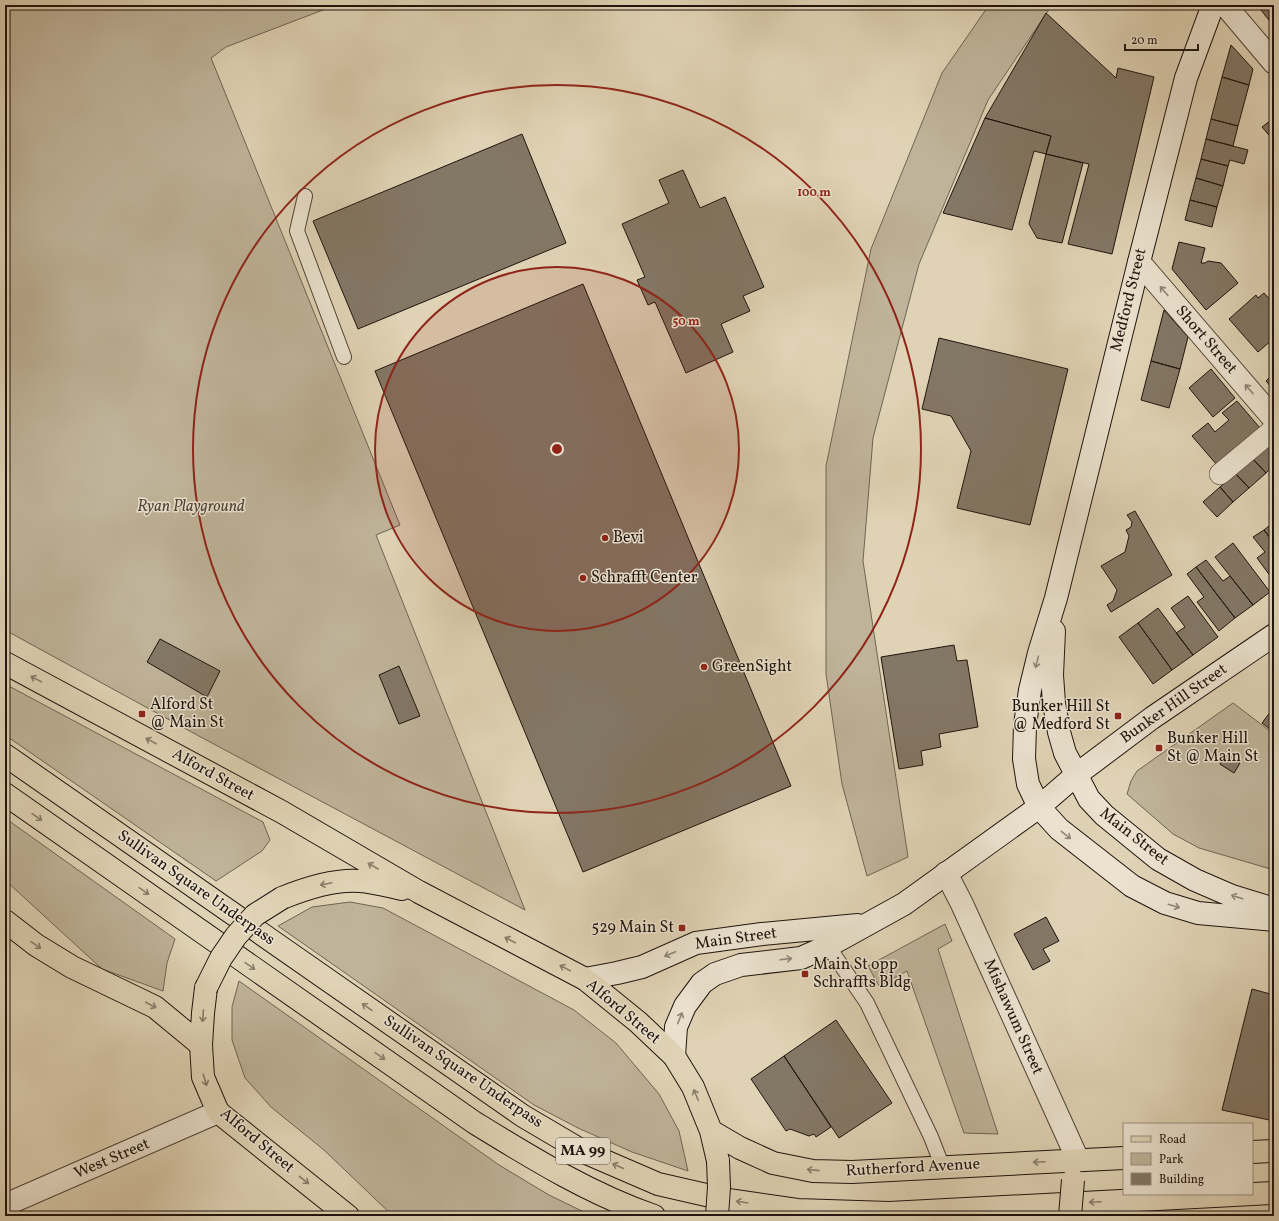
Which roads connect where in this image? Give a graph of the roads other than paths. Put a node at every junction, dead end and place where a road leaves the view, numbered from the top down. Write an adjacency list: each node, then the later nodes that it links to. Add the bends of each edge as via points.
1 (1213, 5): 5 (main road, Medford Street, via 1186,78)
2 (1225, 5): 3 (main road)
3 (1274, 63)
4 (305, 196): 6 (lane, via 297,231)
5 (1139, 262): 7 (main road, Short Street, one-way to 5); 10 (main road, Medford Street)
6 (344, 356)
7 (1274, 419)
8 (1274, 429): 9 (street)
9 (1220, 474)
10 (1056, 598): 14 (main road, Medford Street, via 1052,675 1054,703 1064,750); 16 (main road, Medford Street, one-way to 16, via 1039,653 1025,724 1024,759 1028,784)
11 (1274, 635): 14 (main road, Bunker Hill Street, via 1152,718)
12 (5, 663): 18 (main road, Alford Street, one-way to 12, via 282,812)
13 (5, 755): 36 (main road, Sullivan Square Underpass / MA 99, one-way to 13, via 889,1213 797,1210 728,1200 658,1184 584,1152 523,1116)
14 (1076, 775): 16 (main road, Main Street); 19 (main road, Main Street, one-way to 14, via 1232,896 1158,859 1099,810 1089,799)
15 (5, 794): 39 (main road, Sullivan Square Underpass / MA 99, one-way to 39, via 475,1123 534,1160 596,1192)
16 (1039, 807): 17 (main road, Main Street); 20 (main road, one-way to 20, via 1059,829 1132,886 1165,903 1198,913)
17 (946, 874): 22 (main road, Main Street, via 904,904); 33 (main road, Mishawum Street, via 962,904)
18 (419, 892): 24 (main road, Alford Street, one-way to 18); 25 (main road, Alford Street, one-way to 25, bridge, via 359,881 333,883 306,888 282,898 255,915 221,958 206,988)
19 (1274, 909)
20 (1274, 920)
21 (5, 921): 25 (main road, one-way to 25, via 36,945 72,967 155,1007)
22 (868, 924): 23 (main road, Main Street); 24 (main road, Main Street, one-way to 24, via 696,943 642,966)
23 (828, 946): 26 (main road, Main Street, one-way to 23, via 676,1027 685,1006 702,983 715,974 741,965 801,958); 32 (lane, via 867,1003 931,1137)
24 (586, 979): 26 (main road, Alford Street)
25 (202, 1045): 27 (main road, Alford Street, one-way to 27, via 203,1078)
26 (674, 1056): 28 (main road, Alford Street, one-way to 26, via 692,1087)
27 (218, 1112): 37 (main road, West Street); 38 (main road, Alford Street, one-way to 38)
28 (711, 1131): 32 (main road, Rutherford Avenue, one-way to 28, via 813,1171 765,1160); 40 (main road, Alford Street, bridge, via 718,1161)
29 (1274, 1151): 30 (main road)
30 (1253, 1152)
31 (1123, 1158): 33 (main road, Rutherford Avenue)
32 (943, 1168): 33 (main road, Rutherford Avenue, one-way to 32)
33 (1076, 1170): 41 (main road, bridge)
34 (1274, 1193): 35 (main road, Sullivan Square Underpass / MA 99, one-way to 35)
35 (1253, 1194)
36 (1236, 1195)
37 (5, 1205)
38 (340, 1212)
39 (654, 1216)
40 (717, 1216)
41 (1070, 1216)

